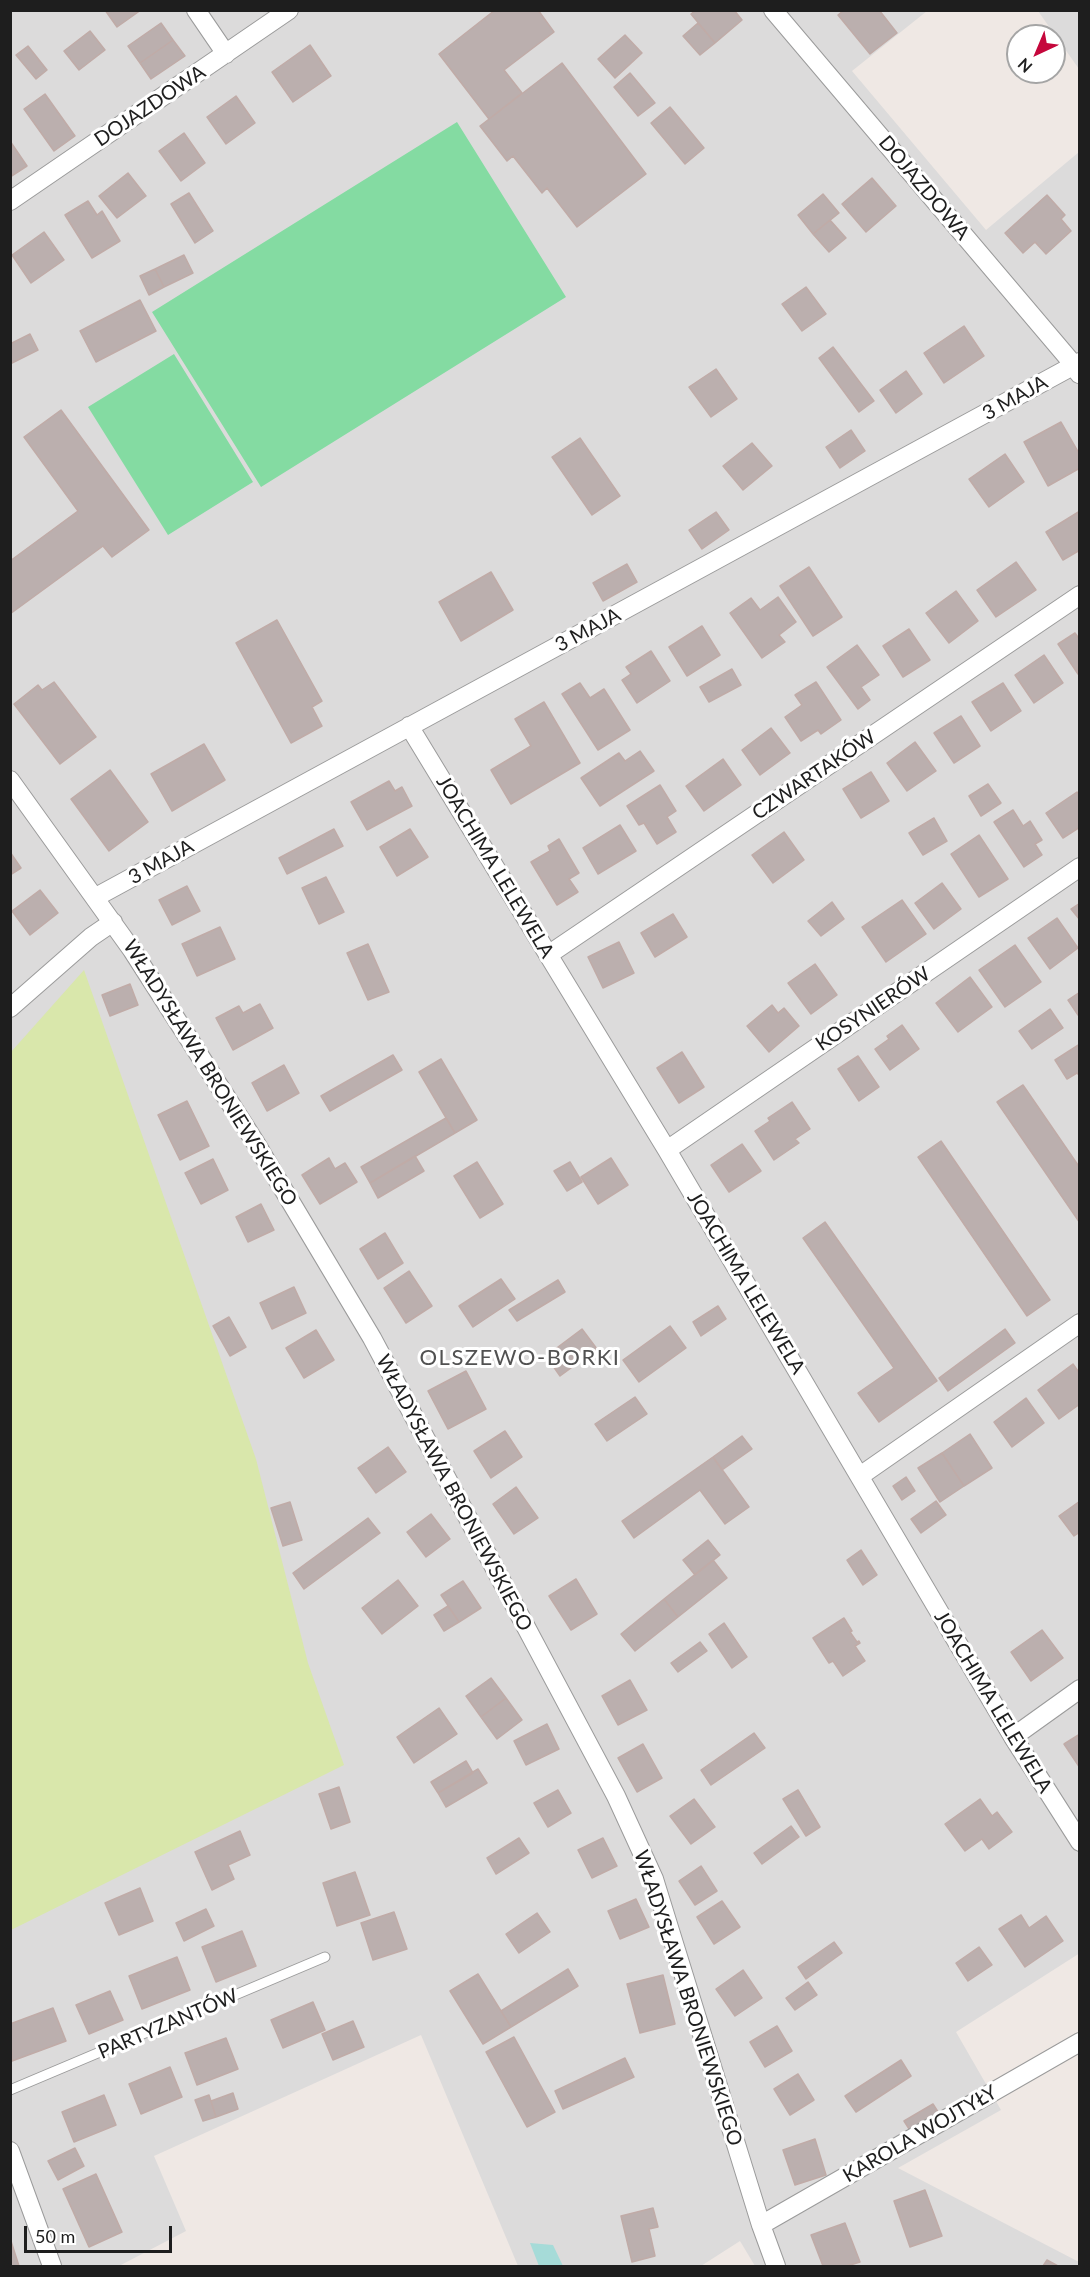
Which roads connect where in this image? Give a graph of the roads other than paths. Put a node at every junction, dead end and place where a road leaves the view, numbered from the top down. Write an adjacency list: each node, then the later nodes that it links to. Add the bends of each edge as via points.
1 (196, 10): 4 (street)
2 (289, 10): 4 (street, DOJAZDOWA)
3 (773, 10): 6 (street, DOJAZDOWA)
4 (226, 54): 5 (street, DOJAZDOWA)
5 (10, 201)
6 (1078, 367): 8 (street, 3 MAJA)
7 (1080, 595): 13 (street, CZWARTAKÓW)
8 (410, 726): 11 (street, 3 MAJA); 13 (street, JOACHIMA LELEWELA)
9 (10, 780): 11 (street, WŁADYSŁAWA BRONIEWSKIEGO)
10 (1080, 867): 15 (street, KOSYNIERÓW)
11 (96, 897): 12 (street, WŁADYSŁAWA BRONIEWSKIEGO)
12 (113, 922): 14 (street); 25 (street, WŁADYSŁAWA BRONIEWSKIEGO, via 255,1142 372,1338 630,1825 654,1879)
13 (548, 955): 15 (street, JOACHIMA LELEWELA)
14 (13, 1000)
15 (667, 1150): 17 (street, JOACHIMA LELEWELA)
16 (1080, 1323): 17 (street)
17 (860, 1476): 19 (street, JOACHIMA LELEWELA)
18 (1080, 1689): 19 (street)
19 (1012, 1737): 20 (street, JOACHIMA LELEWELA)
20 (1080, 1842)
21 (325, 1957): 23 (lane, PARTYZANTÓW)
22 (1080, 2042): 25 (street, KAROLA WOJTYŁY)
23 (10, 2090)
24 (10, 2151): 26 (street)
25 (761, 2225): 27 (street, WŁADYSŁAWA BRONIEWSKIEGO)
26 (52, 2266)
27 (776, 2266)

